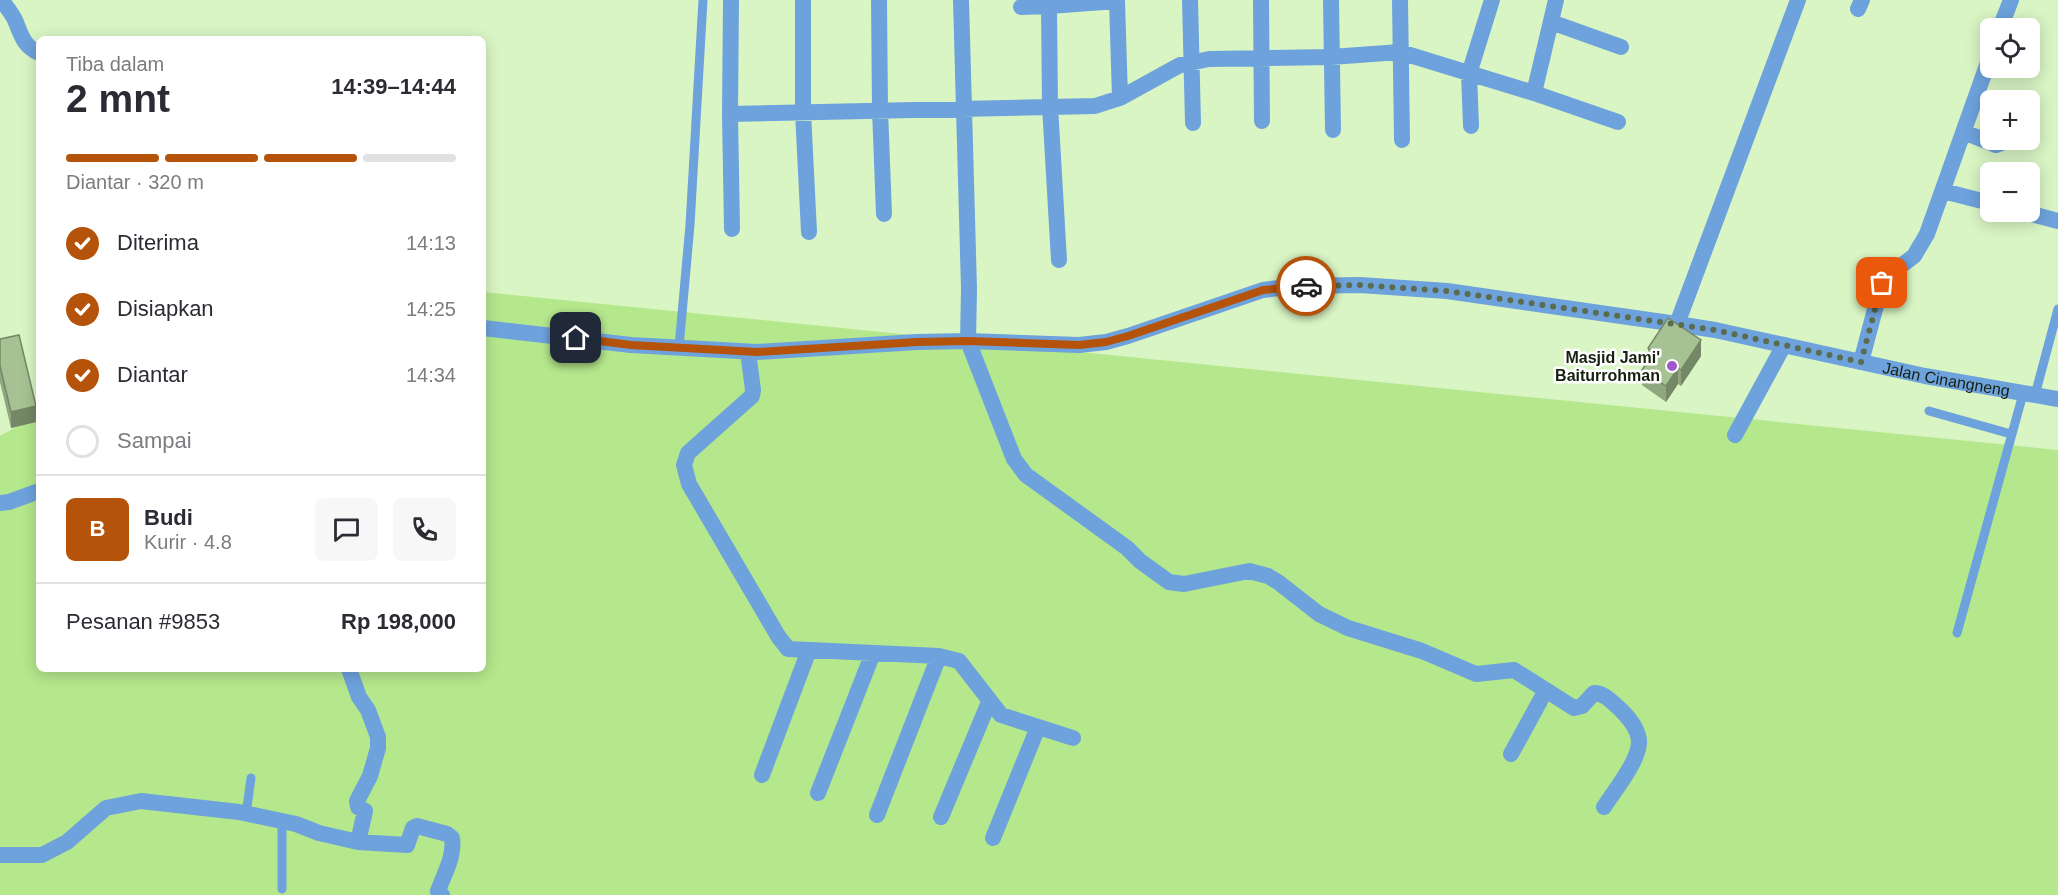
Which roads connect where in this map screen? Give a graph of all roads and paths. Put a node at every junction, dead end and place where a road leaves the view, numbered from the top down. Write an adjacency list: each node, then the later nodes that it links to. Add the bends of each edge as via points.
1 (1, 0): 23 (street, via 15,19 24,43)
2 (703, 0): 59 (lane)
3 (731, 0): 36 (street)
4 (803, 0): 35 (street)
5 (879, 0): 34 (street)
6 (961, 0): 33 (street)
7 (1118, 0): 17 (street); 31 (street)
8 (1190, 0): 27 (street)
9 (1261, 0): 26 (street)
10 (1331, 0): 25 (street)
11 (1400, 0): 21 (street)
12 (1412, 0): 21 (street)
13 (1492, 0): 28 (street)
14 (1556, 0): 20 (street)
15 (1798, 0): 54 (street)
16 (2010, 0): 19 (street)
17 (1049, 6): 18 (street); 32 (street)
18 (1021, 8)
19 (2004, 18)
20 (1551, 22): 22 (street); 30 (street)
21 (1402, 27): 24 (street)
22 (1622, 47)
23 (36, 52)
24 (1400, 52): 25 (street); 28 (street); 44 (street)
25 (1331, 57): 26 (street); 41 (street)
26 (1263, 58): 27 (street); 37 (street)
27 (1192, 61): 31 (street); 39 (street)
28 (1469, 74): 30 (street); 40 (street)
29 (1983, 78): 42 (street)
30 (1534, 93): 38 (street)
31 (1120, 98): 32 (street, via 1095,106)
32 (1050, 106): 33 (street); 52 (street)
33 (964, 108): 34 (street); 57 (street)
34 (880, 110): 35 (street); 47 (street)
35 (803, 112): 36 (street); 51 (street)
36 (730, 114): 50 (street)
37 (1262, 121)
38 (1618, 122)
39 (1193, 123)
40 (1471, 126)
41 (1333, 130)
42 (1964, 132): 43 (street); 45 (street)
43 (1980, 138)
44 (1402, 140)
45 (1943, 191): 46 (street); 61 (street, via 1920,248 1882,283)
46 (1980, 200)
47 (884, 214)
48 (2040, 216): 49 (street)
49 (2058, 220)
50 (732, 229)
51 (809, 232)
52 (1059, 260)
53 (2058, 309): 55 (lane)
54 (1677, 324): 57 (street, Jalan Cinangneng, via 1447,291 1360,285 1294,286 1263,290 1106,342 1079,345); 58 (street, Jalan Cinangneng)
55 (2055, 327): 62 (lane)
56 (486, 328): 59 (street, Jalan Cinangneng)
57 (968, 341): 60 (street, Jalan Cinangneng); 74 (street, via 1020,468 1169,582 1184,584 1249,571 1268,576 1319,614 1348,628 1422,651 1476,674 1514,670)
58 (1784, 345): 61 (street, Jalan Cinangneng); 66 (street)
59 (679, 347): 60 (street, Jalan Cinangneng)
60 (748, 352): 70 (street, via 752,396 688,453 684,465 689,484 778,636 788,649)
61 (1861, 362): 62 (street, Jalan Cinangneng)
62 (2029, 395): 63 (street, Jalan Cinangneng); 65 (lane)
63 (2058, 399)
64 (1929, 411): 65 (lane)
65 (2011, 434): 69 (lane)
66 (1735, 435)
67 (36, 492): 68 (street)
68 (0, 503)
69 (1957, 633)
70 (809, 650): 71 (street); 79 (street)
71 (873, 653): 72 (street); 81 (street)
72 (939, 656): 75 (street, via 959,661); 84 (street)
73 (350, 672): 88 (street, via 378,737 370,777 357,801 357,807 364,811)
74 (1546, 690): 78 (street); 82 (street, via 1574,708 1582,706 1594,693 1602,694 1636,730 1636,755)
75 (989, 702): 76 (street, via 1000,715); 85 (street)
76 (1038, 727): 77 (street); 87 (street)
77 (1073, 738)
78 (1511, 753)
79 (762, 775)
80 (251, 778): 83 (lane)
81 (818, 794)
82 (1604, 807)
83 (246, 814): 86 (street); 89 (street, via 141,801 106,808 67,842 42,855)
84 (877, 815)
85 (941, 817)
86 (282, 822): 88 (street); 90 (lane)
87 (993, 838)
88 (358, 842): 91 (street, via 407,845 417,826 447,834 453,845 438,891)
89 (0, 855)
90 (282, 889)
91 (442, 895)

